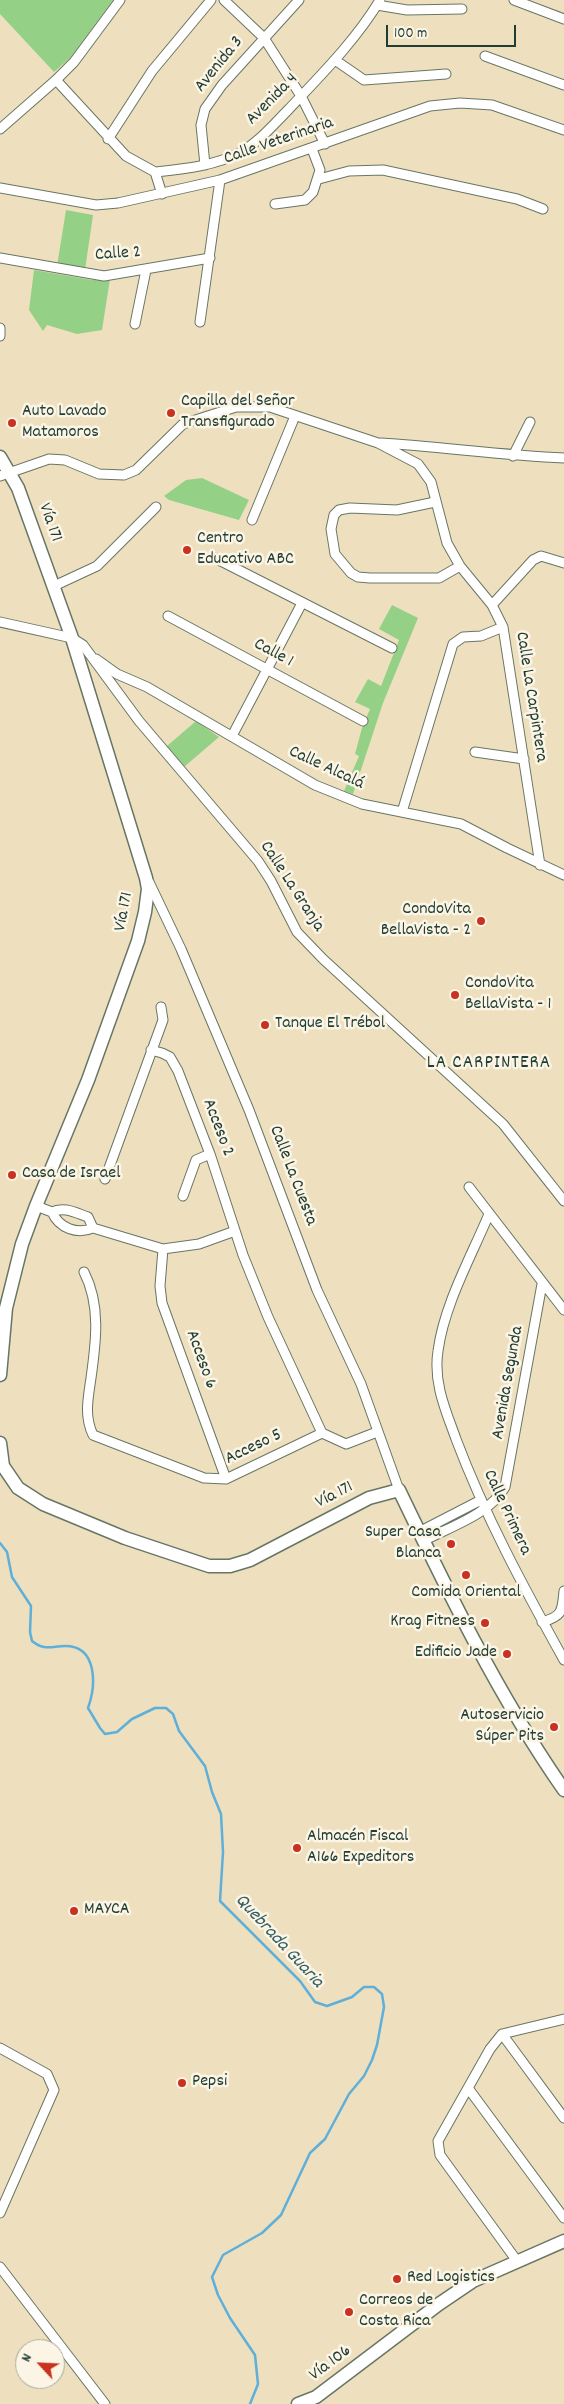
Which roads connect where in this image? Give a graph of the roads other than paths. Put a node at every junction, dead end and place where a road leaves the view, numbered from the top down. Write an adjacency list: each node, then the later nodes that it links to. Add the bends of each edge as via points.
1 (120, 0): 13 (street, via 74,62)
2 (211, 0): 18 (street, via 152,71)
3 (224, 0): 9 (street)
4 (299, 0): 9 (street, Avenida 3)
5 (514, 0): 8 (street)
6 (378, 2): 7 (street, via 407,10); 11 (street, Avenida 4)
7 (462, 9)
8 (564, 19)
9 (264, 38): 15 (street); 21 (street, Avenida 3, via 205,109 201,125)
10 (485, 56): 14 (street)
11 (336, 60): 12 (street, via 364,80); 15 (street, Avenida 4)
12 (446, 74)
13 (56, 80): 16 (street); 18 (street)
14 (564, 85)
15 (301, 96): 19 (street); 21 (street, Avenida 4, via 241,152)
16 (0, 129)
17 (564, 130): 19 (street, Calle Veterinaria, via 492,104 460,103 430,106)
18 (108, 139): 22 (street, via 126,156)
19 (325, 144): 20 (street, Calle Veterinaria)
20 (312, 149): 23 (street, via 320,170); 24 (street, Calle Veterinaria)
21 (205, 165): 22 (street, Avenida 4)
22 (155, 172): 26 (street)
23 (319, 179): 27 (street, via 305,200); 28 (street, via 349,171 383,170 517,199)
24 (220, 180): 26 (street, Calle Veterinaria); 30 (street)
25 (0, 188): 26 (street, Calle Veterinaria, via 96,205)
26 (162, 194)
27 (276, 204)
28 (543, 209)
29 (0, 258): 31 (street, Calle 2, via 104,276)
30 (210, 258): 31 (street, Calle 2); 32 (street)
31 (146, 270): 33 (street)
32 (200, 322)
33 (135, 324)
34 (0, 329): 35 (street)
35 (0, 336)
36 (296, 416): 38 (street, Calle La Carpintera); 42 (street, Calle La Carpintera, via 270,407 236,407 183,424 136,470 124,475 99,474 65,460 49,460); 45 (street)
37 (530, 422): 39 (street)
38 (378, 443): 39 (street); 43 (street, Calle La Carpintera, via 418,464 431,482)
39 (513, 456): 41 (street)
40 (0, 457): 42 (main road, Vía 171)
41 (564, 458)
42 (4, 474): 49 (main road, Vía 171, via 18,488)
43 (435, 502): 48 (street, Calle La Carpintera, via 447,543); 48 (street, via 397,510 339,510 334,515 331,529 335,554 358,577 426,580 439,578)
44 (156, 507): 49 (street, via 96,566)
45 (252, 520)
46 (215, 558): 50 (street)
47 (564, 563): 51 (street, via 540,556 533,560)
48 (460, 566): 51 (street, Calle La Carpintera)
49 (54, 586): 55 (main road, Vía 171)
50 (302, 603): 56 (street); 58 (street)
51 (492, 605): 54 (street, Calle La Carpintera)
52 (168, 616): 58 (street, Calle 1)
53 (0, 622): 55 (street)
54 (503, 627): 64 (street, Calle La Carpintera); 65 (street, via 453,644)
55 (72, 638): 57 (street, Calle La Granja); 68 (main road, Vía 171)
56 (392, 648)
57 (90, 655): 59 (street, Calle Alcalá, via 116,674); 60 (street, Calle La Granja)
58 (267, 669): 61 (street, Calle 1); 62 (street)
59 (133, 680): 60 (street, via 122,686); 62 (street, Calle Alcalá)
60 (119, 694): 75 (street, Calle La Granja, via 139,722 258,861 297,932 503,1124)
61 (364, 721)
62 (232, 736): 65 (street, Calle Alcalá, via 322,788 362,804)
63 (475, 752): 64 (street)
64 (524, 759): 66 (street, Calle La Carpintera)
65 (402, 812): 66 (street, Calle Alcalá, via 461,824)
66 (540, 865): 67 (street, Calle Alcalá)
67 (564, 875)
68 (146, 878): 76 (main road, Vía 171, via 148,889 138,941 88,1080); 87 (street, Calle La Cuesta, via 181,949 249,1110 317,1290 361,1384)
69 (161, 1007): 70 (street, via 163,1020)
70 (151, 1050): 71 (street, Acceso 2, via 170,1057 175,1065); 72 (street)
71 (210, 1154): 74 (street, via 196,1160); 80 (street, Acceso 2)
72 (105, 1179)
73 (469, 1187): 78 (street)
74 (183, 1196)
75 (564, 1201)
76 (36, 1206): 77 (street); 84 (main road, Vía 171)
77 (52, 1212): 79 (street, via 56,1220 70,1229 84,1232); 79 (street, via 59,1208 88,1217)
78 (489, 1214): 83 (street); 93 (street, Calle Primera, via 442,1328 437,1353 442,1399)
79 (93, 1228): 81 (street)
80 (235, 1231): 81 (street, via 199,1244); 88 (street, via 268,1317)
81 (163, 1250): 91 (street, Acceso 6, via 162,1303)
82 (84, 1272): 91 (street, Acceso 5, via 96,1306 86,1413 93,1435 204,1478)
83 (542, 1284): 85 (street); 93 (street, Avenida Segunda, via 509,1475 499,1498)
84 (3, 1308): 86 (main road, Vía 171)
85 (564, 1310)
86 (0, 1375)
87 (377, 1432): 88 (street, via 346,1444); 92 (street, Calle La Cuesta)
88 (322, 1433): 91 (street, Acceso 5)
89 (0, 1443): 90 (main road, Vía 171)
90 (2, 1466): 92 (main road, Vía 171, via 18,1488 43,1504 125,1538 209,1566 230,1566 250,1560 369,1498)
91 (226, 1479)
92 (399, 1490): 94 (main road)
93 (483, 1505): 94 (street, Avenida Segunda); 96 (street, Calle Primera)
94 (421, 1536): 98 (main road, via 452,1600 534,1747)
95 (564, 1591): 96 (street, via 562,1611 555,1618)
96 (542, 1622): 97 (street, Calle Primera)
97 (564, 1660)
98 (564, 1790)
99 (564, 2018): 100 (street)
100 (502, 2034): 102 (street); 103 (street)
101 (0, 2048): 104 (street, via 47,2074 54,2090)
102 (468, 2088): 105 (street); 107 (street, via 438,2141 440,2155)
103 (564, 2118)
104 (0, 2213)
105 (564, 2218)
106 (564, 2241): 107 (main road, Vía 106)
107 (517, 2261): 110 (main road, Vía 106, via 473,2281 316,2397)
108 (0, 2267): 109 (street)
109 (105, 2404)
110 (298, 2404)

